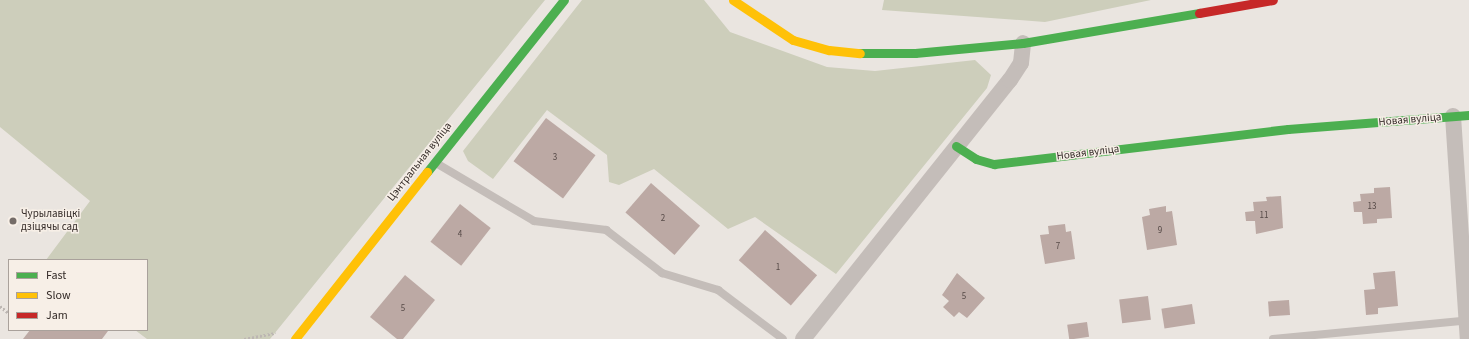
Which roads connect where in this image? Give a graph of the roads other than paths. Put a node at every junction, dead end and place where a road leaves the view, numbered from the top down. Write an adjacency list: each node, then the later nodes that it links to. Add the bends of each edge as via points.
1 (564, 0): 8 (street, Цэнтральная вуліца)
2 (733, 0): 4 (street, via 793,40 829,50 872,54 915,53)
3 (1273, 0): 4 (street)
4 (1023, 43): 7 (street, via 1021,63 1010,80)
5 (1469, 115): 6 (street, Новая вуліца)
6 (1453, 116): 7 (street, Новая вуліца, via 1288,129 994,164 976,159); 9 (street)
7 (956, 146): 12 (street)
8 (435, 162): 10 (street, Цэнтральная вуліца); 11 (lane, via 534,220 606,230 662,273 718,290)
9 (1468, 320): 13 (lane); 14 (street)
10 (295, 339)
11 (783, 339)
12 (803, 339)
13 (1273, 339)
14 (1468, 339)

